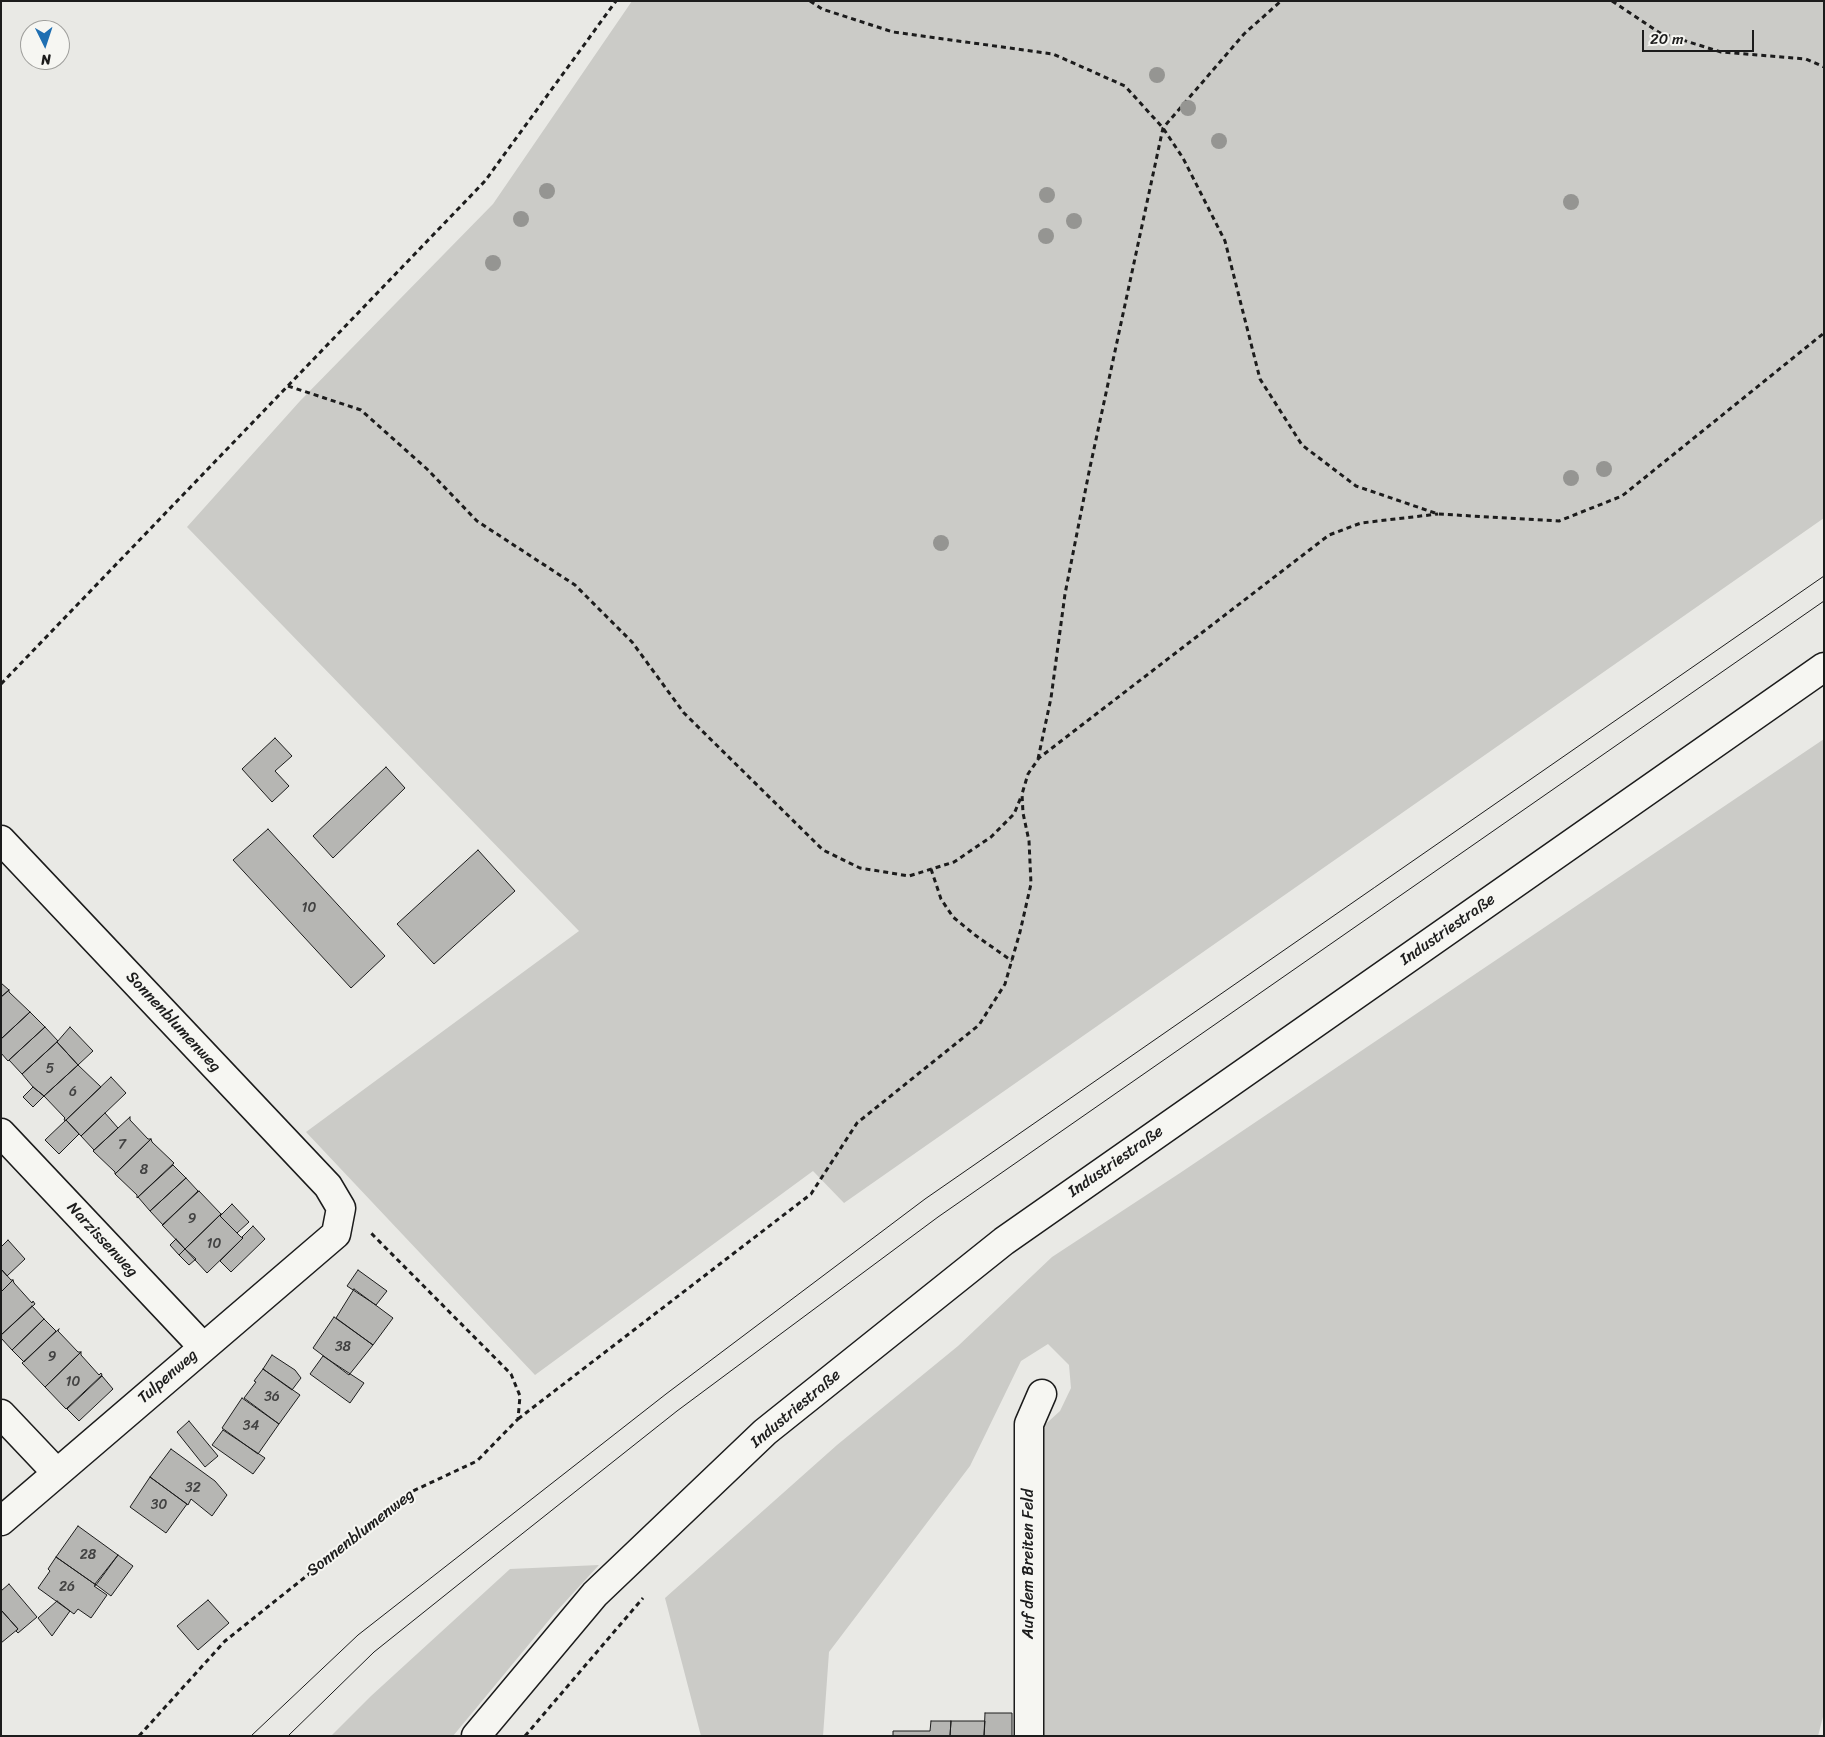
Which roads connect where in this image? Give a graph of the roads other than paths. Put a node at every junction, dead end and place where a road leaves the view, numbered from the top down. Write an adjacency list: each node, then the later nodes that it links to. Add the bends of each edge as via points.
1 (1824, 667): 10 (main road, Industriestraße, via 1004,1241 765,1432 595,1594)
2 (1, 840): 4 (main road, Sonnenblumenweg, via 328,1186 340,1208)
3 (1, 1133): 5 (main road, Narzissenweg)
4 (336, 1234): 5 (main road, Tulpenweg)
5 (202, 1347): 8 (main road, Tulpenweg)
6 (1042, 1394): 11 (main road, Auf dem Breiten Feld, via 1029,1424)
7 (1, 1414): 8 (main road)
8 (57, 1473): 9 (main road, Tulpenweg)
9 (1, 1521)
10 (476, 1736)
11 (1029, 1736)

